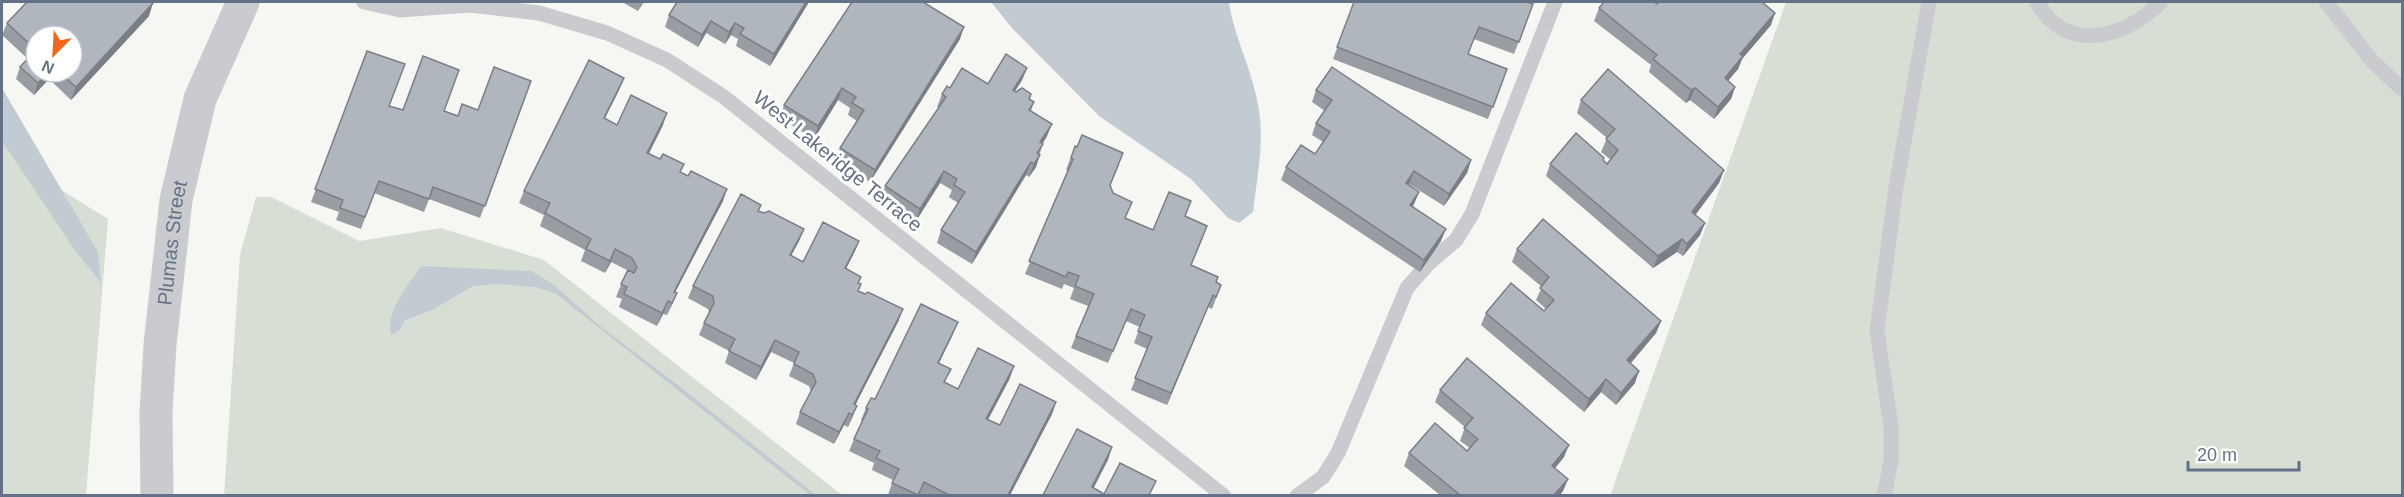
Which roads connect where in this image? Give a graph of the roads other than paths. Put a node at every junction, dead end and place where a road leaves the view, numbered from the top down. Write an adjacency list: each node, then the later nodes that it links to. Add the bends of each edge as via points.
1 (243, 2): 9 (street, Plumas Street, via 200,99 176,200 160,345 156,412)
2 (364, 2): 10 (lane, West Lakeridge Terrace, via 400,10 470,5 539,14 607,33 667,60 724,97)
3 (1555, 2): 11 (lane, via 1472,214 1456,240 1407,288 1338,453 1323,477)
4 (1929, 2): 12 (lane, via 1896,188 1877,331 1891,428 1891,461)
5 (2037, 2): 6 (lane, via 2045,16 2066,32 2085,36 2109,34 2136,22)
6 (2161, 2)
7 (2326, 2): 8 (lane, via 2372,61)
8 (2403, 89)
9 (158, 495)
10 (1224, 495)
11 (1297, 495)
12 (1884, 495)

